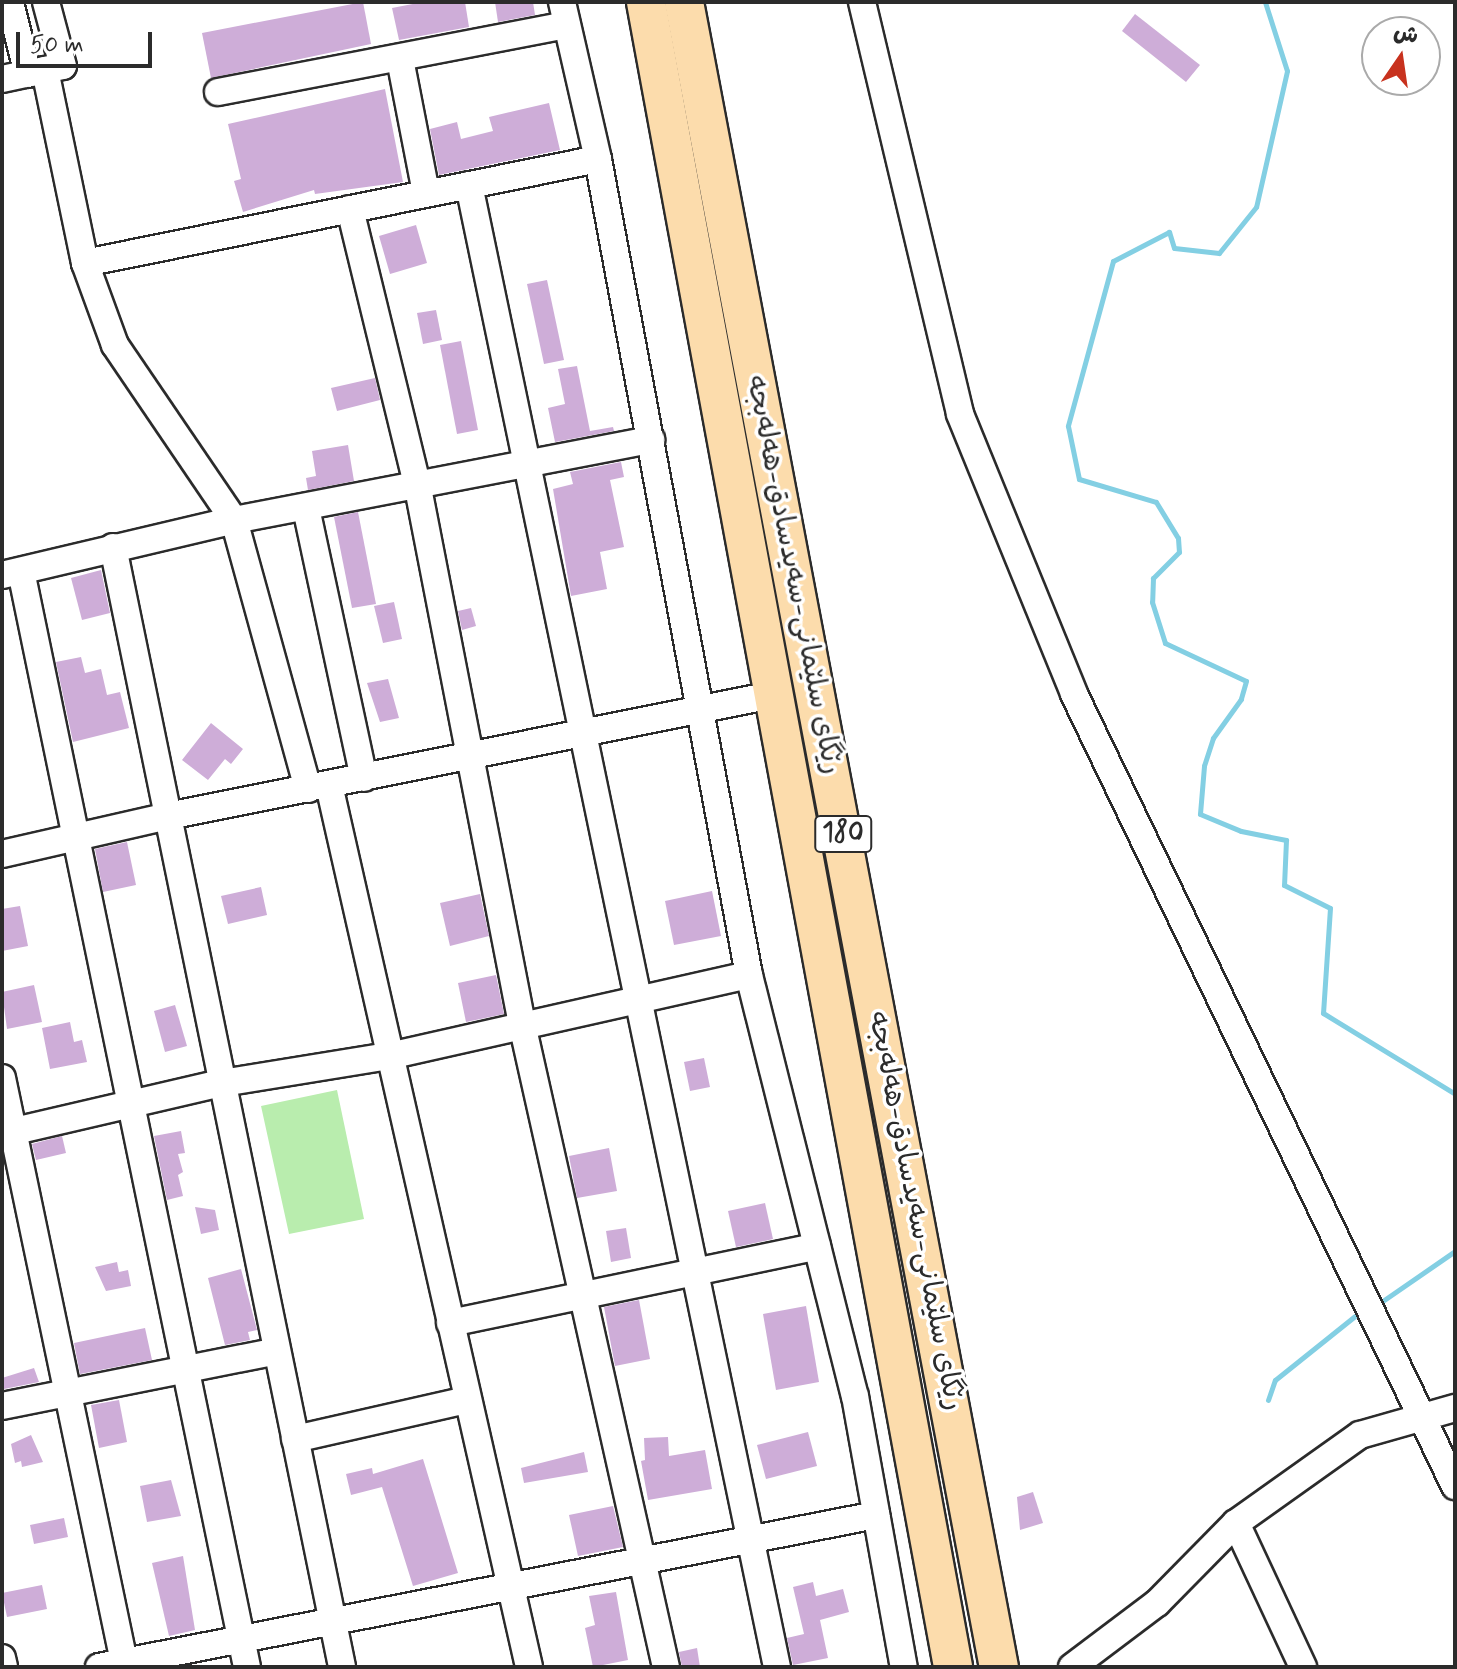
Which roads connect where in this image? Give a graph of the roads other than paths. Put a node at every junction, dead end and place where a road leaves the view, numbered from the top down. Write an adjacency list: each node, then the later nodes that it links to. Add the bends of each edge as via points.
1 (10, 2): 8 (street)
2 (46, 2): 8 (street)
3 (646, 2): 22 (highway, رێگای سلێمانی-سەیدسادق-هەلەبجە / 180)
4 (684, 2): 33 (highway, رێگای سلێمانی-سەیدسادق-هەلەبجە / 180)
5 (862, 2): 51 (street, via 960,414 1074,694)
6 (564, 14): 7 (street); 10 (street)
7 (400, 59): 9 (street); 12 (street)
8 (34, 72): 14 (street)
9 (218, 92)
10 (598, 159): 11 (street); 15 (street)
11 (469, 185): 12 (street); 16 (street)
12 (426, 193): 13 (street)
13 (350, 209): 14 (street); 17 (street)
14 (85, 263): 19 (street, via 115,345)
15 (651, 440): 16 (street); 23 (street)
16 (527, 466): 17 (street); 24 (street)
17 (418, 488): 18 (street); 25 (street)
18 (306, 508): 19 (street); 26 (street)
19 (234, 520): 20 (street); 27 (street)
20 (113, 547): 21 (street); 28 (street)
21 (11, 573): 29 (street)
22 (772, 695): 23 (street); 34 (highway, رێگای سلێمانی-سەیدسادق-هەلەبجە / 180)
23 (701, 710): 24 (street); 31 (street)
24 (583, 733): 25 (street); 32 (street)
25 (470, 756): 26 (street); 35 (street)
26 (364, 778): 27 (street)
27 (319, 787): 28 (street); 36 (street)
28 (168, 816): 29 (street); 38 (street)
29 (76, 839): 30 (street); 39 (street)
30 (2, 854)
31 (749, 975): 32 (street); 41 (street)
32 (637, 999): 35 (street); 42 (street)
33 (878, 1017): 34 (highway); 71 (highway, رێگای سلێمانی-سەیدسادق-هەلەبجە / 180)
34 (833, 1022): 70 (highway, رێگای سلێمانی-سەیدسادق-هەلەبجە / 180)
35 (522, 1024): 36 (street); 43 (street)
36 (389, 1056): 38 (street); 44 (street)
37 (2, 1078): 40 (street)
38 (222, 1083): 39 (street); 45 (street)
39 (131, 1107): 40 (street); 46 (street)
40 (8, 1133): 47 (street)
41 (817, 1246): 42 (street); 54 (street, via 855,1396)
42 (694, 1273): 43 (street); 56 (street)
43 (585, 1297): 44 (street); 57 (street)
44 (450, 1323): 48 (street)
45 (277, 1351): 46 (street); 52 (street)
46 (186, 1372): 47 (street); 60 (street)
47 (68, 1394): 49 (street); 62 (street)
48 (467, 1400): 52 (street); 58 (street)
49 (2, 1406)
50 (1455, 1408): 51 (street)
51 (1420, 1414): 53 (street); 55 (street, via 1360,1435)
52 (295, 1439): 59 (street)
53 (1455, 1486)
54 (876, 1515): 56 (street); 69 (street)
55 (1236, 1523): 72 (street, via 1157,1603); 73 (street)
56 (749, 1539): 57 (street); 68 (street)
57 (645, 1560): 58 (street); 67 (street)
58 (509, 1587): 59 (street); 66 (street)
59 (331, 1618): 60 (street); 65 (street)
60 (241, 1639): 62 (street); 64 (street)
61 (2, 1658): 63 (street)
62 (116, 1665)
63 (4, 1667)
64 (247, 1667)
65 (342, 1667)
66 (529, 1667)
67 (666, 1667)
68 (777, 1667)
69 (904, 1667)
70 (953, 1667)
71 (999, 1667)
72 (1072, 1667)
73 (1303, 1667)

